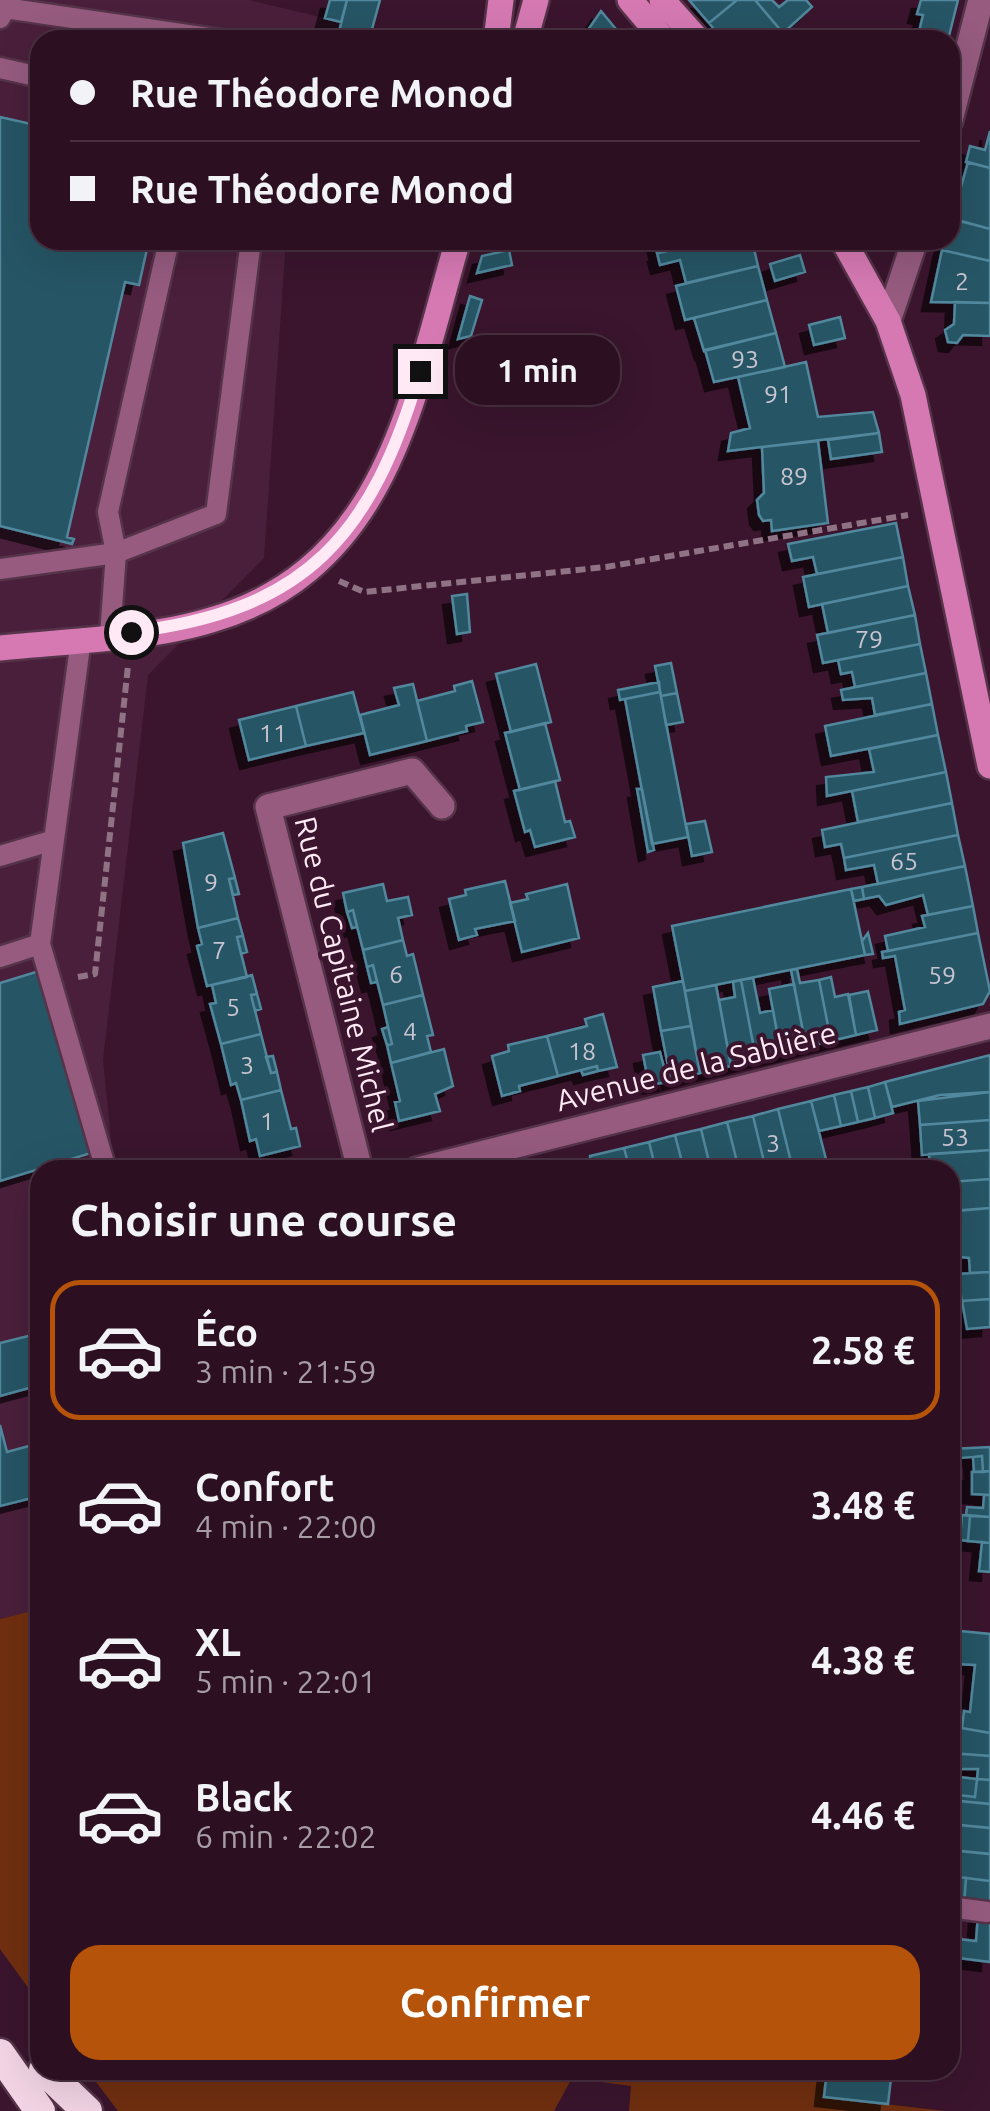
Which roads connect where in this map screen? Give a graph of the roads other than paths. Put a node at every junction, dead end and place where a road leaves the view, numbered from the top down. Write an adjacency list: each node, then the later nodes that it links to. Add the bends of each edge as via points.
1 (501, 0): 8 (street)
2 (536, 0): 9 (street)
3 (630, 0): 10 (street)
4 (662, 0): 11 (street)
5 (980, 0): 14 (street)
6 (0, 18): 7 (lane, via 5,8)
7 (154, 30)
8 (497, 30)
9 (528, 30)
10 (656, 30)
11 (689, 30)
12 (0, 68): 13 (lane)
13 (30, 75)
14 (960, 80)
15 (167, 250): 21 (lane, via 108,512)
16 (250, 250): 21 (lane, via 216,514)
17 (455, 250): 23 (street, via 401,434 358,519 316,561 229,614)
18 (848, 250): 20 (street)
19 (912, 250): 20 (street)
20 (888, 321): 26 (street, via 914,396)
21 (116, 553): 22 (lane); 23 (lane)
22 (0, 570)
23 (120, 634): 24 (street)
24 (81, 638): 25 (street); 28 (lane)
25 (0, 648)
26 (990, 766)
27 (442, 806): 34 (street, Rue du Capitaine Michel, via 412,771 268,807)
28 (54, 840): 29 (lane); 30 (lane)
29 (0, 856)
30 (40, 944): 31 (lane); 33 (lane)
31 (0, 957)
32 (990, 1026): 35 (street, Avenue de la Sablière)
33 (103, 1160)
34 (357, 1160)
35 (457, 1160)
36 (960, 1908): 37 (lane)
37 (987, 1912)
38 (0, 2031): 40 (highway)
39 (0, 2054): 42 (highway)
40 (30, 2057)
41 (54, 2080): 43 (highway)
42 (40, 2111)
43 (86, 2111)

